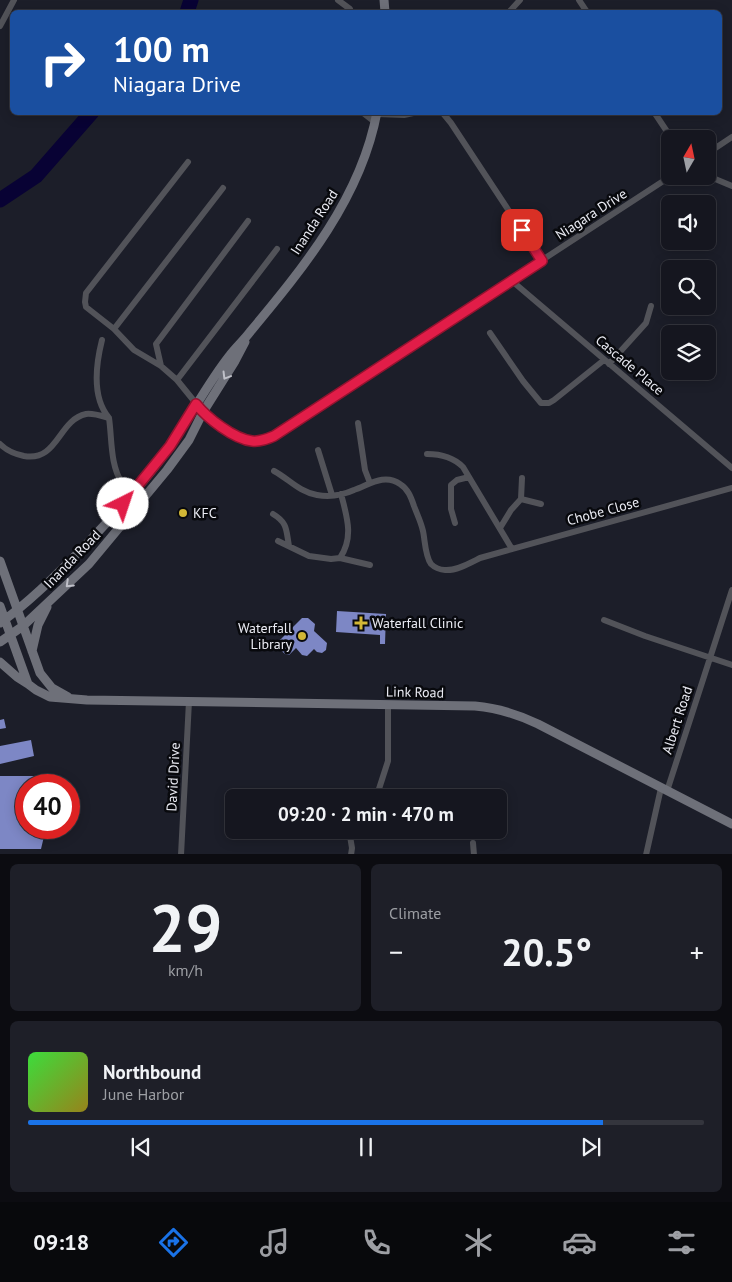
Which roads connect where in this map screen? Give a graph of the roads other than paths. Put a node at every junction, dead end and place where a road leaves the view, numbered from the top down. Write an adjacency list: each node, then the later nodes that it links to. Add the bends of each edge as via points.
1 (14, 0): 7 (street)
2 (338, 0): 5 (street)
3 (510, 0): 6 (street)
4 (520, 0): 6 (street)
5 (350, 10)
6 (511, 10)
7 (0, 26)
8 (404, 115): 11 (street)
9 (444, 115): 22 (street)
10 (656, 115): 12 (street)
11 (376, 116): 27 (street, Inanda Road, via 367,151 340,211 318,246)
12 (666, 130)
13 (732, 137): 14 (street)
14 (716, 148)
15 (188, 162): 25 (street, Niagara Drive, via 86,292 86,307)
16 (716, 179): 18 (street)
17 (661, 183): 22 (street, Niagara Drive)
18 (732, 186)
19 (223, 188): 25 (street)
20 (248, 221): 30 (street, via 156,344)
21 (277, 249): 31 (street)
22 (542, 261): 23 (street, Niagara Drive)
23 (512, 281): 29 (street, Cascade Place); 33 (street, Niagara Drive, via 274,436 252,442 239,438)
24 (651, 306): 29 (street, via 646,323)
25 (114, 329): 30 (street, Niagara Drive, via 134,350)
26 (490, 332): 29 (street, via 541,403 554,400)
27 (249, 333): 32 (street, Inanda Road, via 230,354); 33 (street, Inanda Road, one-way to 33)
28 (102, 340): 34 (street, via 98,386 104,412)
29 (607, 362): 39 (street, Cascade Place)
30 (161, 366): 31 (street, Niagara Drive)
31 (177, 380): 32 (street, Niagara Drive)
32 (196, 404): 33 (street, Niagara Drive); 45 (street, Inanda Road, via 170,446)
33 (203, 412): 48 (street, Inanda Road, via 190,440)
34 (109, 418): 36 (street, via 86,414 75,420 44,454 33,458 7,451); 45 (street, via 117,471 121,483)
35 (358, 423): 43 (street)
36 (0, 444)
37 (318, 450): 47 (street)
38 (427, 454): 41 (street, via 452,459 463,467)
39 (732, 468)
40 (274, 472): 47 (street, Chobe Close, via 300,490)
41 (469, 477): 52 (street, via 451,485 451,509); 53 (street)
42 (522, 478): 49 (street)
43 (370, 483): 46 (street, Chobe Close); 56 (street, Chobe Close, via 390,479 407,489 422,529 428,559 436,568 451,570)
44 (732, 488): 56 (street, Chobe Close)
45 (133, 492): 48 (street); 63 (street, Inanda Road, via 69,562)
46 (341, 494): 47 (street, Chobe Close); 57 (street, via 349,536)
47 (332, 495)
48 (144, 499): 61 (street, Inanda Road, one-way to 61, via 89,564)
49 (521, 499): 50 (street); 53 (street)
50 (541, 504)
51 (273, 514): 55 (street, via 285,525)
52 (455, 523)
53 (500, 528): 56 (street)
54 (278, 541): 55 (street)
55 (289, 546): 57 (street, via 309,556)
56 (512, 549)
57 (340, 558): 59 (street)
58 (0, 561): 63 (street)
59 (370, 565)
60 (732, 590): 70 (street, Albert Road)
61 (51, 600): 66 (street, Inanda Road); 69 (street, via 38,625)
62 (0, 606): 65 (street)
63 (17, 611): 65 (street, Inanda Road); 66 (street)
64 (604, 620): 70 (street)
65 (2, 621): 67 (street)
66 (23, 626): 67 (street, Inanda Road); 69 (street)
67 (11, 635): 68 (street, Inanda Road); 74 (street)
68 (0, 642)
69 (32, 654): 73 (street)
70 (710, 657): 72 (street); 80 (street, Albert Road)
71 (0, 662): 74 (street, Link Road)
72 (732, 665)
73 (46, 682): 75 (street); 76 (street)
74 (28, 684): 75 (street, Link Road)
75 (36, 690): 76 (street, Link Road, via 50,697)
76 (70, 699): 77 (street, Link Road)
77 (189, 700): 78 (street, Link Road); 84 (street, David Drive)
78 (388, 705): 79 (street, via 388,761); 80 (street, Link Road, via 475,706 516,714)
79 (379, 789)
80 (664, 789): 81 (street, Link Road); 87 (street, Albert Road)
81 (732, 824)
82 (350, 839): 85 (street)
83 (473, 843): 86 (street)
84 (181, 854)
85 (351, 854)
86 (474, 854)
87 (646, 854)

